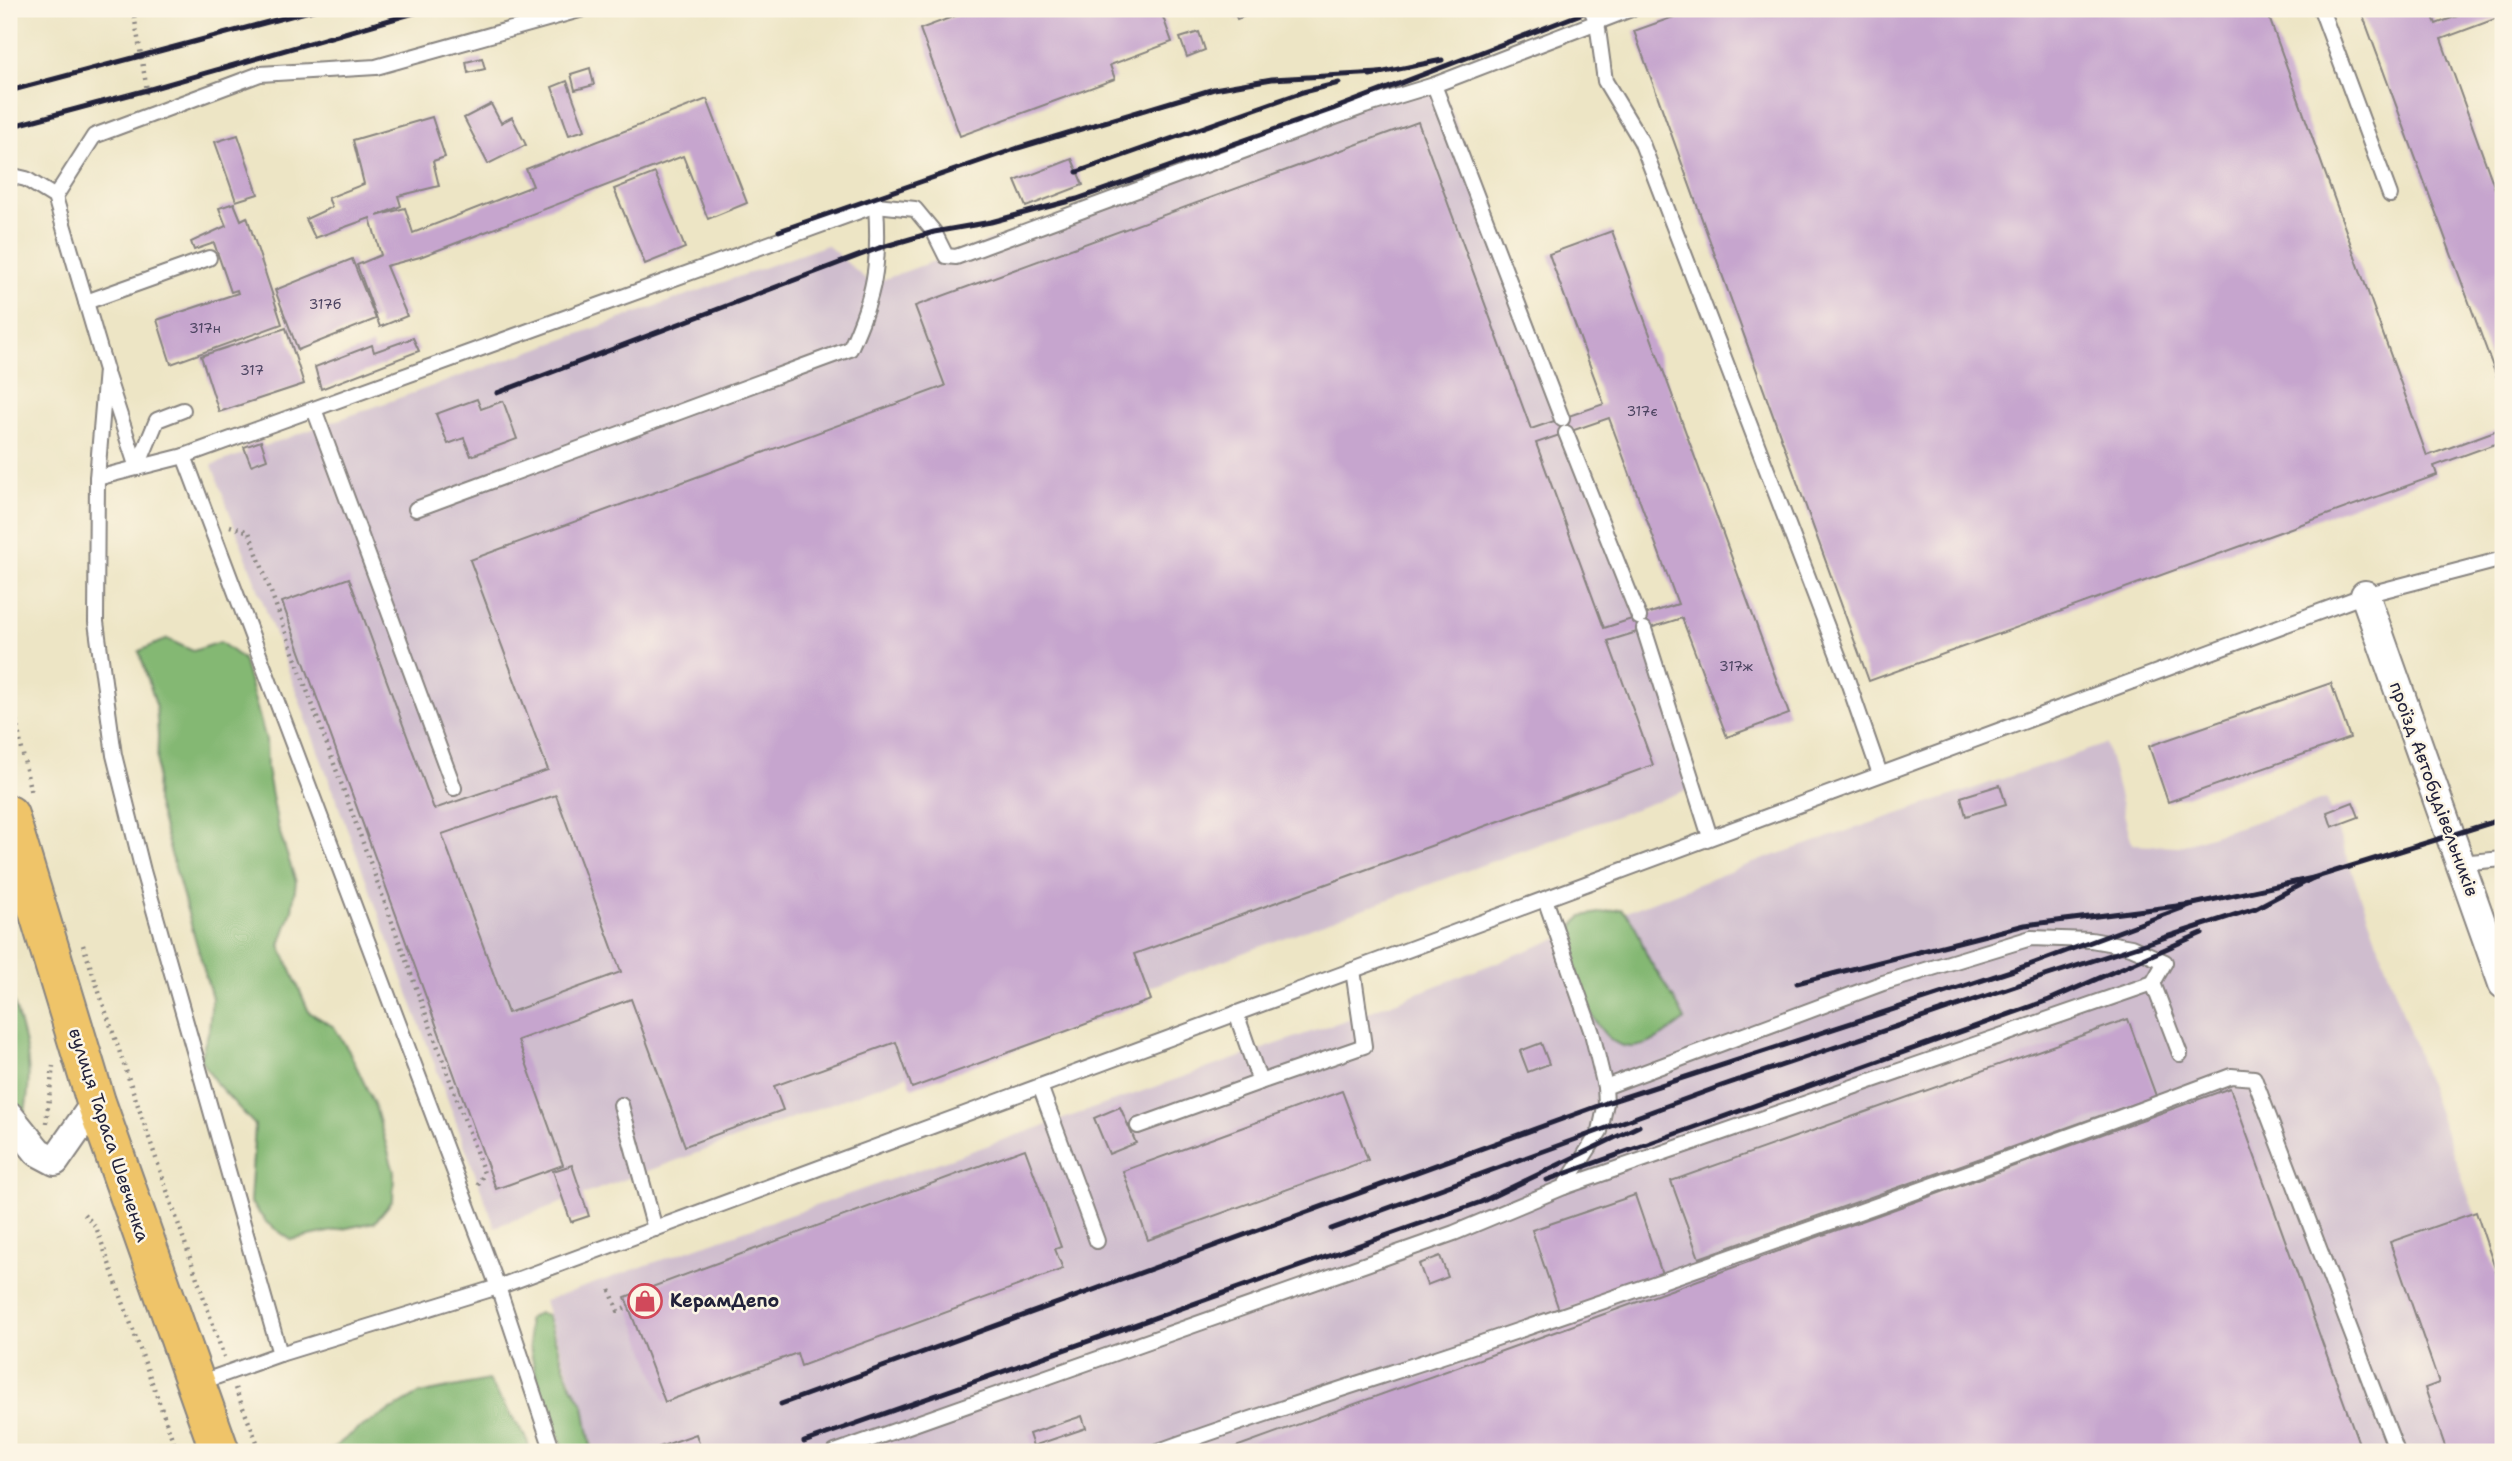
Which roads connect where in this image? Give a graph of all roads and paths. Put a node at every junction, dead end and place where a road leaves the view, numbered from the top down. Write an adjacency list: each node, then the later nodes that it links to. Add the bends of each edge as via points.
1 (133, 9): 7 (path, via 147,90)
2 (583, 9): 7 (lane, via 376,67 260,74)
3 (1631, 9): 5 (lane)
4 (2321, 9): 9 (lane)
5 (1594, 15): 6 (lane); 25 (lane, via 1605,81 1641,141)
6 (1434, 85): 11 (lane, via 1365,106 956,257 946,256 915,209); 28 (lane, via 1642,623)
7 (132, 121): 10 (lane, via 94,136)
8 (9, 175): 10 (lane, via 26,179)
9 (2390, 195)
10 (55, 197): 13 (lane)
11 (876, 205): 15 (lane); 20 (lane, via 879,253 872,294 850,349)
12 (209, 258): 13 (lane)
13 (86, 302): 14 (lane)
14 (106, 370): 18 (lane); 19 (lane)
15 (314, 409): 17 (lane); 26 (lane)
16 (183, 410): 18 (lane, via 157,420)
17 (184, 456): 18 (lane); 21 (lane)
18 (137, 468): 19 (lane)
19 (97, 478): 53 (lane, via 96,622 114,755)
20 (416, 509)
21 (208, 519): 46 (path, via 249,532 484,1173); 50 (lane)
22 (2503, 559): 23 (lane)
23 (2365, 595): 25 (lane); 30 (street, проїзд Автобудівельників)
24 (9, 686): 27 (path, via 27,780)
25 (1880, 774): 28 (lane)
26 (454, 788)
27 (22, 811): 41 (main road, вулиця Тараса Шевченка)
28 (1710, 838): 31 (lane)
29 (2503, 859): 30 (lane)
30 (2460, 863): 35 (street, проїзд Автобудівельників)
31 (1545, 899): 33 (lane); 40 (lane, via 1592,1033)
32 (81, 938): 54 (path)
33 (1353, 970): 36 (lane); 38 (lane, via 1364,1046)
34 (2153, 983): 37 (lane); 40 (lane, via 2165,962 2131,947 2091,940 2031,939 1883,983); 45 (lane)
35 (2503, 984)
36 (1237, 1013): 38 (lane); 39 (lane)
37 (2180, 1054)
38 (1260, 1082): 44 (lane)
39 (1040, 1086): 48 (lane); 49 (lane)
40 (1605, 1087): 45 (lane, via 1600,1131)
41 (96, 1102): 43 (street, via 55,1161 38,1152); 54 (main road, вулиця Тараса Шевченка)
42 (621, 1105): 48 (lane)
43 (9, 1116)
44 (1138, 1126)
45 (1564, 1187): 59 (lane, via 1454,1233)
46 (474, 1194)
47 (84, 1214): 55 (path, via 96,1227)
48 (655, 1229): 50 (lane)
49 (1097, 1241)
50 (498, 1287): 53 (lane); 58 (lane)
51 (610, 1290): 52 (path, via 618,1311)
52 (629, 1307)
53 (280, 1354): 54 (lane)
54 (212, 1378): 56 (main road, вулиця Тараса Шевченка); 57 (path)
55 (177, 1452)
56 (220, 1452)
57 (261, 1452)
58 (553, 1452)
59 (835, 1452)
60 (1156, 1452): 61 (lane, via 1550,1320 2231,1076 2254,1078)
61 (2396, 1452)

